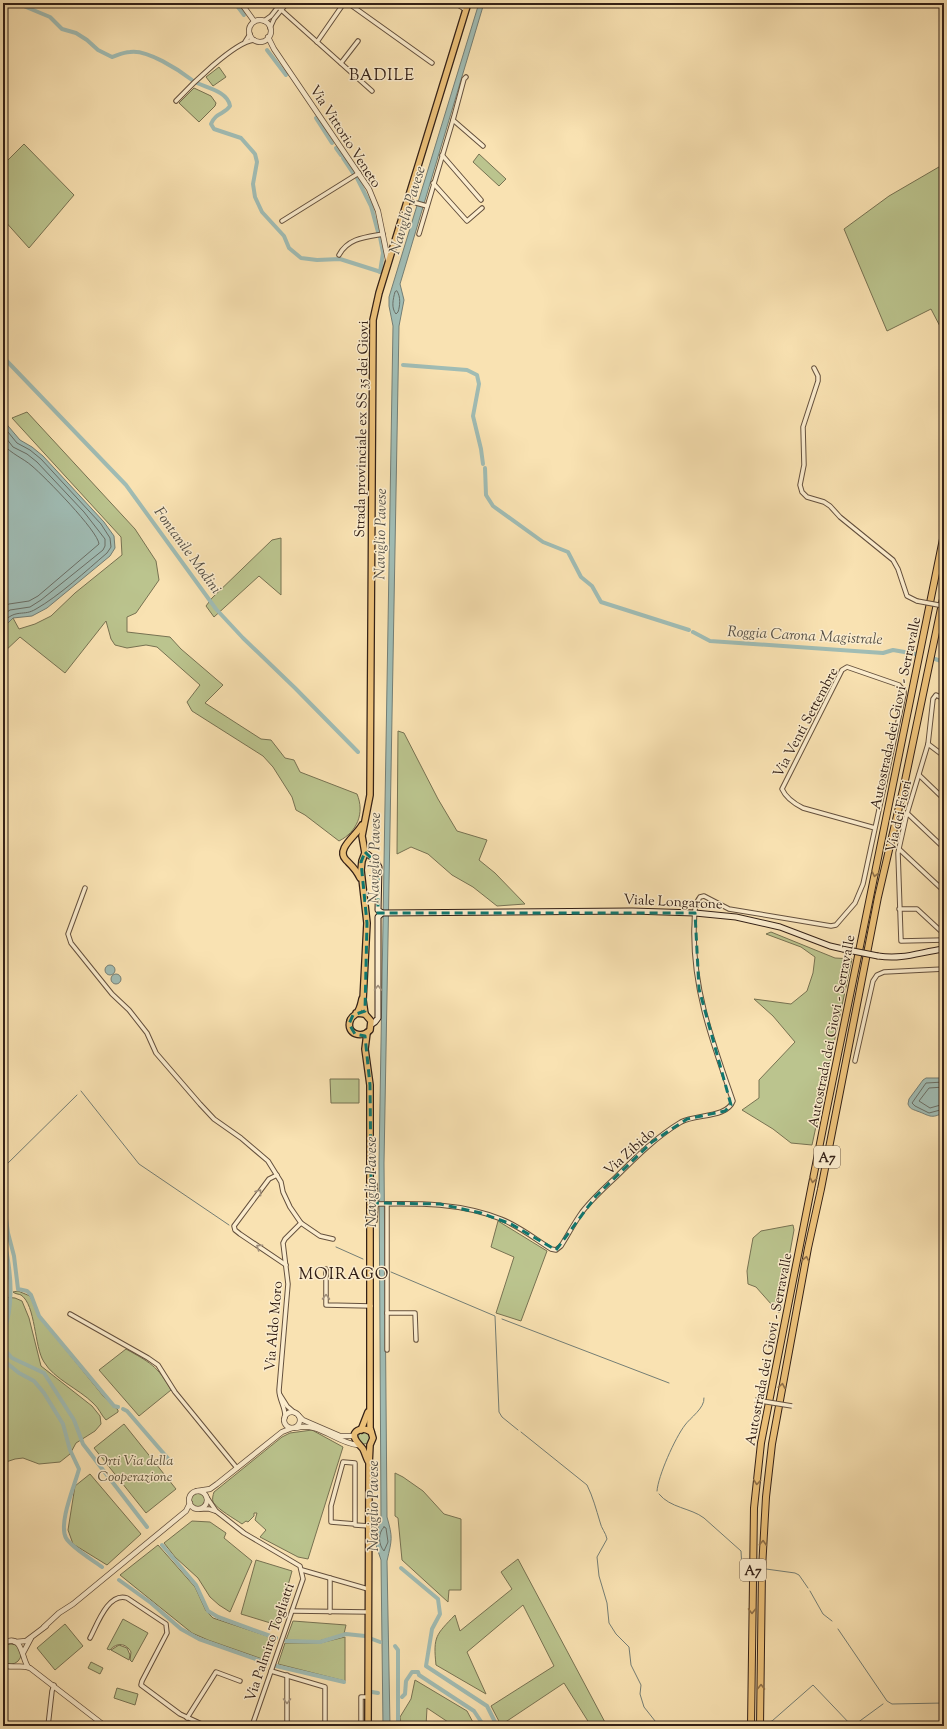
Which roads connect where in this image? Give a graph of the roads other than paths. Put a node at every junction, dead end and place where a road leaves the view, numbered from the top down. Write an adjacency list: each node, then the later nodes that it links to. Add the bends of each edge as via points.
1 (241, 3): 11 (street)
2 (281, 3): 8 (street)
3 (287, 3): 8 (street)
4 (344, 3): 17 (street)
5 (348, 3): 22 (street)
6 (455, 3): 9 (street)
7 (468, 3): 9 (main road, Strada provinciale ex SS 35 dei Giovi)
8 (279, 9): 10 (street); 12 (street); 17 (street)
9 (466, 10): 32 (main road, Strada provinciale ex SS 35 dei Giovi)
10 (264, 21): 11 (street); 12 (street)
11 (254, 22): 13 (street, via 250,27)
12 (270, 28): 14 (street)
13 (250, 34): 15 (street); 19 (street)
14 (268, 37): 16 (street); 20 (street, Via Vittorio Veneto)
15 (254, 40): 16 (street); 19 (street)
16 (263, 41): 20 (street, Via Vittorio Veneto)
17 (317, 42): 21 (street)
18 (358, 42): 21 (street)
19 (244, 43): 25 (street, via 200,76)
20 (274, 49): 29 (street, Via Vittorio Veneto)
21 (341, 63): 24 (street)
22 (432, 63)
23 (466, 77): 26 (street)
24 (372, 90)
25 (176, 101)
26 (453, 120): 27 (street); 28 (street)
27 (483, 146)
28 (442, 155): 30 (street); 31 (street)
29 (359, 173): 35 (street); 36 (street, Via Vittorio Veneto, via 374,201)
30 (433, 183): 33 (street); 34 (street, via 468,221)
31 (481, 200)
32 (408, 201): 33 (street); 39 (main road, Strada provinciale ex SS 35 dei Giovi)
33 (426, 206): 37 (street)
34 (482, 208)
35 (282, 221)
36 (384, 234): 38 (street, Via Vittorio Veneto); 40 (street, via 350,242)
37 (418, 234)
38 (385, 242): 39 (street); 41 (street, Via Vittorio Veneto)
39 (395, 242): 41 (main road, Strada provinciale ex SS 35 dei Giovi)
40 (339, 255)
41 (389, 263): 52 (main road, Strada provinciale ex SS 35 dei Giovi, via 376,305 372,330 370,789)
42 (814, 368): 45 (street, bridge, via 818,381 803,427 804,465 800,485 802,492 807,497 830,506 889,556 898,568 907,596 917,601)
43 (944, 534): 145 (highway, Autostrada dei Giovi - Serravalle / A7, one-way to 145, via 761,1443 754,1508)
44 (944, 594): 146 (highway, Autostrada dei Giovi - Serravalle / A7, one-way to 44, via 762,1569 773,1437 878,897 904,790)
45 (944, 606)
46 (944, 698): 47 (street, Via dei Fiori, via 936,695 933,699)
47 (928, 744): 48 (street); 49 (street, Via dei Fiori)
48 (944, 756)
49 (919, 775): 50 (street); 51 (street, Via dei Fiori)
50 (944, 799)
51 (907, 814): 55 (street); 57 (street, Via dei Fiori)
52 (365, 820): 54 (main road, Strada provinciale ex SS 35 dei Giovi); 56 (main road, Strada provinciale ex SS 35 dei Giovi, via 362,838)
53 (875, 828): 53 (street, Via Venti Settembre, via 803,808 794,803 782,789 842,670 847,667 899,685 904,691); 65 (street, via 858,899 836,925 729,909 704,896 697,900)
54 (347, 844): 56 (main road, via 356,841); 59 (main road, via 343,853)
55 (944, 848)
56 (364, 849): 58 (main road, Strada provinciale ex SS 35 dei Giovi); 64 (main road, via 379,867 378,910)
57 (899, 849): 62 (street); 63 (street, Via dei Fiori)
58 (362, 859): 59 (main road, via 356,863); 60 (main road, Strada provinciale ex SS 35 dei Giovi)
59 (348, 862): 60 (main road, Strada provinciale ex SS 35 dei Giovi, via 355,868)
60 (363, 885): 70 (main road, Strada provinciale ex SS 35 dei Giovi, via 367,923)
61 (85, 888): 78 (street, via 68,934 71,943 112,994 129,1010 147,1033 156,1052 200,1104 214,1119 268,1161)
62 (944, 891)
63 (899, 909): 66 (street, via 918,909); 67 (street, Via dei Fiori, via 902,942)
64 (382, 913): 65 (main road, Viale Longarone, via 613,910); 73 (main road, one-way to 64, via 378,1018 378,917)
65 (694, 913): 68 (main road, Viale Longarone, bridge, via 736,917 780,927 830,946 891,958); 81 (street, Via Zibido, via 695,962 699,989 707,1025 733,1101 730,1107 714,1114 687,1119 652,1142 596,1196 556,1250 511,1224 481,1213 440,1204)
66 (944, 934)
67 (944, 940)
68 (944, 949)
69 (944, 969): 77 (street, via 884,972 875,976)
70 (363, 991): 71 (main road, Strada provinciale ex SS 35 dei Giovi); 72 (main road, Strada provinciale ex SS 35 dei Giovi)
71 (356, 1013): 72 (main road); 75 (main road, Strada provinciale ex SS 35 dei Giovi, via 350,1018 349,1024)
72 (365, 1014): 73 (main road)
73 (372, 1024): 74 (main road)
74 (367, 1033): 75 (main road); 76 (main road)
75 (358, 1035): 76 (main road)
76 (365, 1049): 79 (main road, via 370,1085)
77 (855, 1061)
78 (276, 1175): 82 (street, via 281,1182 286,1201); 85 (street, one-way to 78, via 240,1234 234,1226 269,1179)
79 (371, 1178): 80 (street, via 375,1184); 83 (main road)
80 (377, 1204): 81 (street, Via Zibido); 83 (street, via 375,1221)
81 (387, 1204): 88 (street)
82 (301, 1223): 84 (street, via 320,1236); 85 (street, Via Aldo Moro, via 283,1243)
83 (371, 1225): 87 (main road)
84 (333, 1239)
85 (286, 1264): 92 (street, Via Aldo Moro, via 289,1277)
86 (326, 1269): 87 (street, one-way to 86, via 326,1306)
87 (371, 1306): 94 (main road)
88 (387, 1313): 90 (street, via 415,1313); 91 (street)
89 (70, 1314): 106 (street, via 158,1365 175,1392)
90 (416, 1340)
91 (388, 1350)
92 (279, 1390): 96 (street, Via Aldo Moro, via 287,1406); 97 (street, Via Aldo Moro)
93 (755, 1400): 95 (street, bridge)
94 (370, 1406): 99 (main road); 100 (main road)
95 (792, 1406)
96 (297, 1415): 97 (street, via 288,1414); 98 (street, via 300,1423); 102 (street, Via Aldo Moro, via 338,1436)
97 (285, 1420): 98 (street, via 287,1426); 101 (street)
98 (294, 1428): 101 (street); 104 (street, via 311,1426 344,1442)
99 (361, 1430): 100 (main road); 102 (main road)
100 (371, 1432): 103 (main road, via 373,1440)
101 (280, 1433): 106 (street)
102 (355, 1436): 104 (main road, via 355,1442)
103 (370, 1445): 104 (main road); 105 (main road)
104 (359, 1446): 105 (main road)
105 (369, 1465): 115 (main road)
106 (237, 1468): 107 (street)
107 (217, 1484): 108 (street, via 210,1489); 109 (street)
108 (197, 1491): 109 (street, via 202,1492); 110 (street, via 190,1496)
109 (207, 1499): 111 (street, via 204,1507); 113 (street)
110 (190, 1503): 111 (street); 112 (street)
111 (198, 1509): 112 (street); 113 (street)
112 (186, 1511): 123 (street)
113 (216, 1511): 116 (street, via 250,1538 291,1559)
114 (355, 1524): 114 (street, via 354,1463 343,1462 331,1506 331,1522); 115 (street)
115 (369, 1526): 118 (main road)
116 (301, 1568): 117 (street); 119 (street, Via Palmiro Togliatti, via 303,1579)
117 (330, 1578): 118 (street); 120 (street)
118 (368, 1589): 121 (main road)
119 (292, 1612): 120 (street); 131 (street, Via Palmiro Togliatti)
120 (330, 1612): 121 (street)
121 (369, 1612): 135 (main road)
122 (3, 1637): 125 (street)
123 (32, 1637): 125 (street, via 23,1642); 127 (street)
124 (90, 1638): 136 (street, via 108,1604 122,1597 166,1624 167,1633 141,1685)
125 (13, 1642): 126 (street); 127 (street, via 21,1647)
126 (3, 1643)
127 (23, 1655): 129 (street); 130 (street)
128 (4, 1666): 129 (street)
129 (15, 1666): 130 (street)
130 (28, 1667): 134 (street)
131 (271, 1671): 132 (street); 140 (street, Via Palmiro Togliatti)
132 (288, 1675): 141 (street, one-way to 141); 142 (street, via 325,1686)
133 (240, 1681): 136 (street, via 216,1672)
134 (54, 1686): 137 (street); 138 (street)
135 (368, 1696): 143 (street, via 360,1697); 144 (main road)
136 (187, 1718): 139 (street)
137 (48, 1726)
138 (105, 1726)
139 (206, 1726)
140 (252, 1726)
141 (287, 1726)
142 (325, 1726)
143 (361, 1726)
144 (368, 1726)
145 (751, 1726)
146 (760, 1726)

